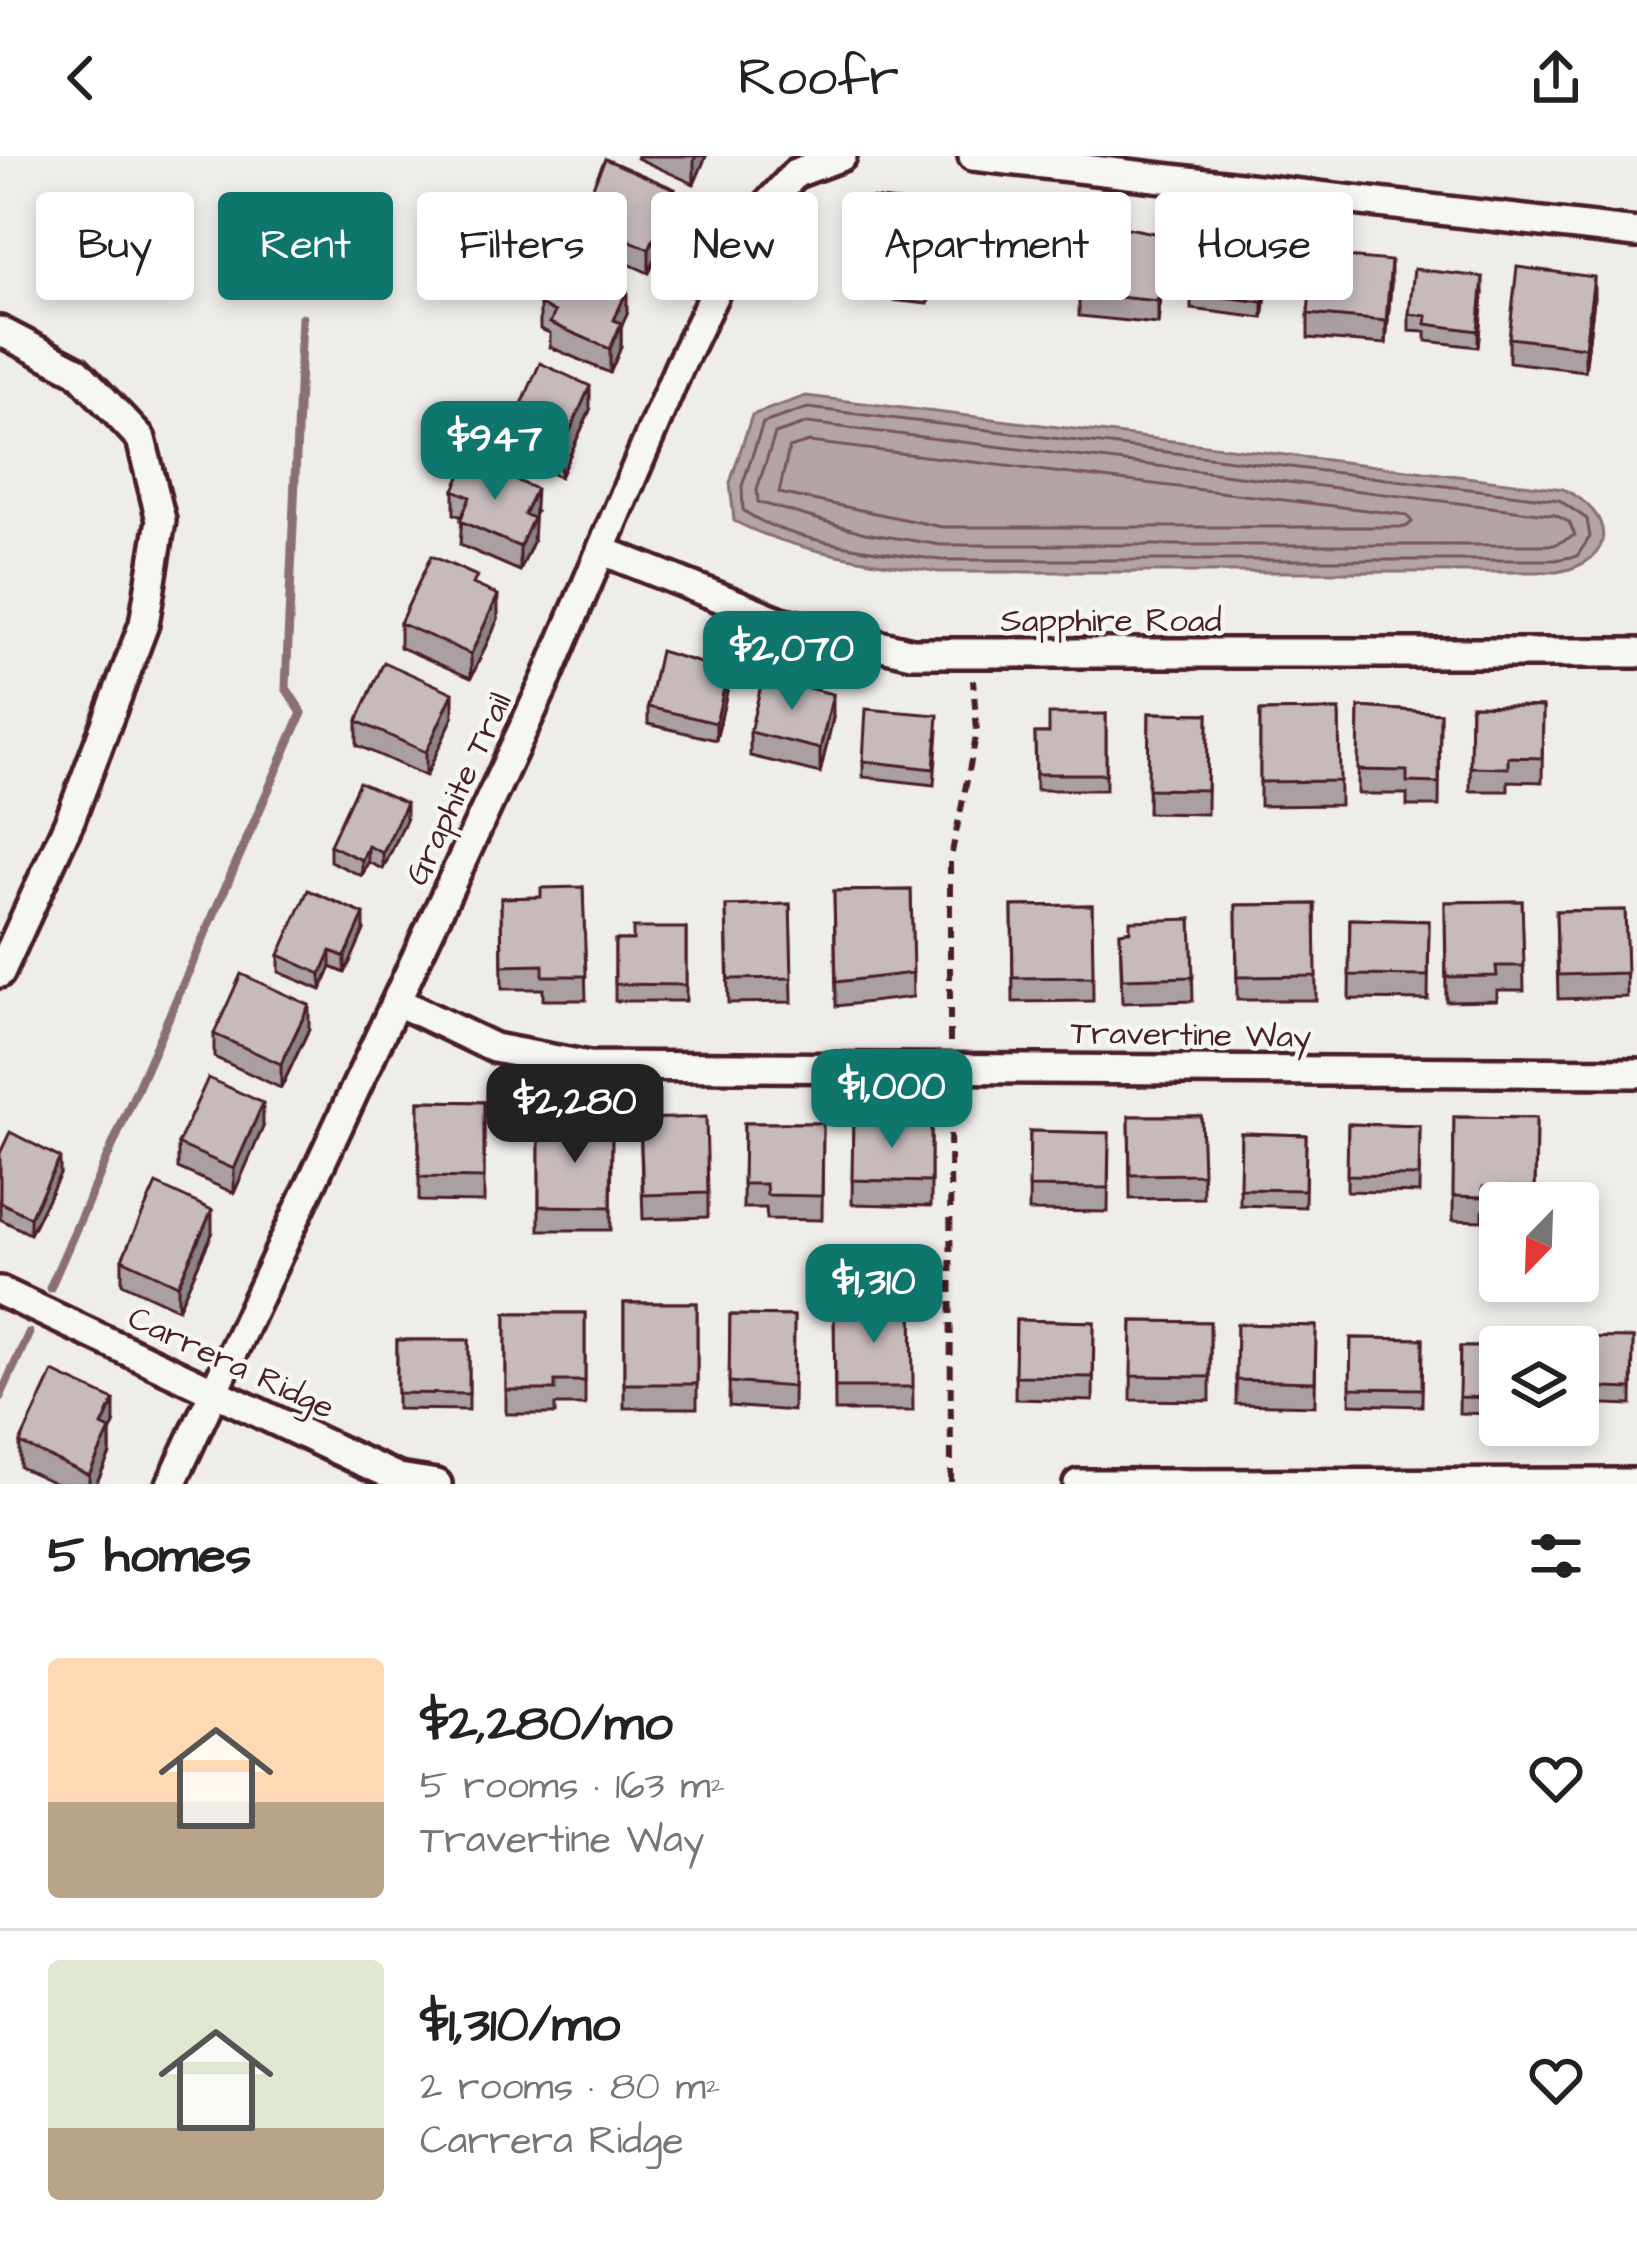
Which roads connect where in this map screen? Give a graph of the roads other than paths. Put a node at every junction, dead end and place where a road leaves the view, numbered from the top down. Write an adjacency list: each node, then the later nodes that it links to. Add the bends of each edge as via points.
1 (842, 156): 5 (street, Graphite Trail, via 796,173 746,228)
2 (973, 156): 3 (street)
3 (1637, 233)
4 (0, 331): 7 (street, via 77,371 141,440 161,520 144,624 70,820)
5 (603, 550): 6 (street, Sapphire Road, via 781,622 912,653); 8 (street, Graphite Trail)
6 (1637, 653)
7 (0, 973)
8 (398, 1002): 9 (street, Travertine Way, via 494,1048 590,1066); 11 (street, Graphite Trail)
9 (1637, 1073)
10 (0, 1291): 11 (street, Carrera Ridge)
11 (213, 1394): 13 (street, Graphite Trail); 14 (street, Carrera Ridge, via 399,1478)
12 (1637, 1483): 15 (street)
13 (171, 1484)
14 (437, 1484)
15 (1078, 1484)

